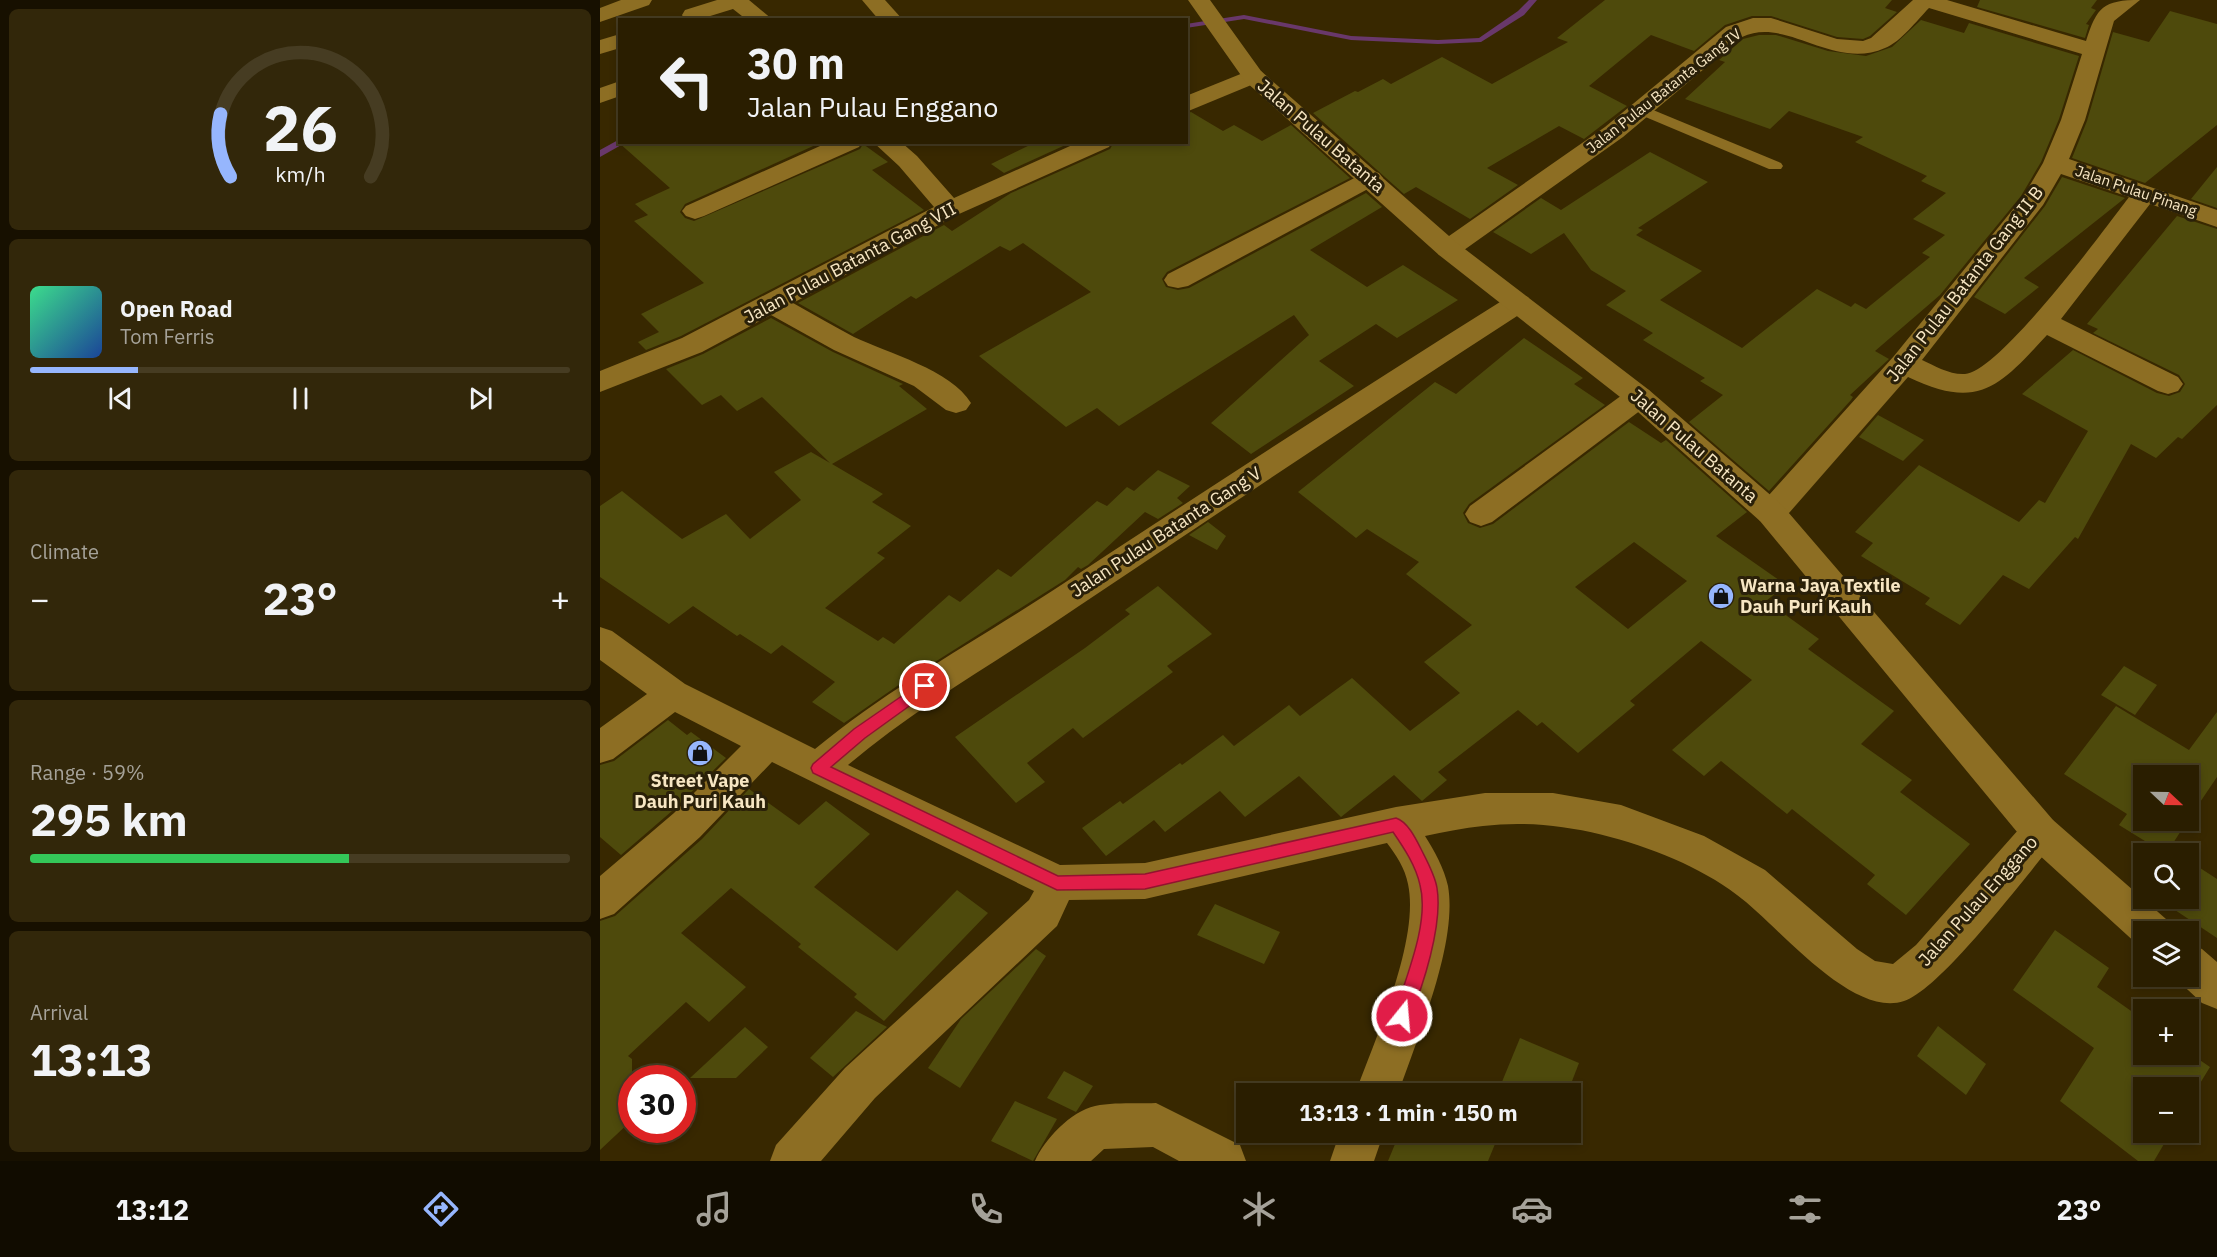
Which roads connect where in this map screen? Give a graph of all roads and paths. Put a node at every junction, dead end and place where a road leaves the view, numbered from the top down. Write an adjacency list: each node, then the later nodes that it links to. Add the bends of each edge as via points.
1 (641, 0): 7 (street)
2 (735, 0): 8 (street); 9 (street)
3 (873, 0): 10 (street)
4 (1924, 0): 13 (street); 18 (street, Jalan Pulau Batanta Gang IV, via 1870,47 1838,46 1765,25 1745,27 1707,53)
5 (2129, 0): 13 (street, Jalan Pulau Batanta Gang II B, via 2104,18)
6 (1200, 1): 14 (street, Jalan Pulau Batanta)
7 (600, 15)
8 (691, 18)
9 (759, 18)
10 (890, 18)
11 (618, 42): 12 (street)
12 (600, 47)
13 (2095, 51): 22 (street, Jalan Pulau Batanta Gang II B)
14 (1253, 76): 17 (street); 24 (street, Jalan Pulau Batanta)
15 (618, 89): 16 (street)
16 (600, 96)
17 (1188, 104)
18 (1641, 110): 23 (lane); 29 (street, Jalan Pulau Batanta Gang IV)
19 (846, 144): 27 (street)
20 (887, 144): 26 (street, via 908,161)
21 (1096, 144): 26 (street, Jalan Pulau Batanta Gang VII)
22 (2055, 163): 25 (street, Jalan Pulau Pinang); 34 (street, Jalan Pulau Batanta Gang II B, via 2034,200)
23 (1775, 166)
24 (1370, 178): 29 (street, Jalan Pulau Batanta); 30 (street)
25 (2145, 194): 28 (street, Jalan Pulau Pinang); 33 (street)
26 (950, 209): 31 (street, Jalan Pulau Batanta Gang VII)
27 (695, 211)
28 (2217, 219)
29 (1448, 249): 32 (street, Jalan Pulau Batanta)
30 (1178, 280)
31 (771, 303): 35 (street, Jalan Pulau Batanta Gang VII, via 692,345); 38 (street, via 843,343 924,379)
32 (1518, 303): 37 (street, Jalan Pulau Batanta); 45 (street, Jalan Pulau Batanta Gang V, via 939,677 860,733)
33 (2043, 322): 34 (street, via 1993,373 1975,383 1947,382); 36 (street)
34 (1904, 363): 39 (street, Jalan Pulau Batanta Gang II B)
35 (600, 382)
36 (2168, 384)
37 (1639, 397): 39 (street, Jalan Pulau Batanta); 40 (street)
38 (956, 403)
39 (1771, 513): 47 (street, Jalan Pulau Batanta)
40 (1482, 514)
41 (600, 641): 42 (street, Jalan Pulau Enggano)
42 (673, 694): 43 (street, Jalan Pulau Enggano); 44 (street)
43 (768, 741): 45 (street, Jalan Pulau Enggano); 49 (street, via 687,825)
44 (600, 748)
45 (819, 768): 48 (street, Jalan Pulau Enggano)
46 (1396, 824): 47 (street, Jalan Pulau Enggano, via 1485,809 1553,809 1621,822 1690,848 1751,882 1843,963 1865,978 1883,983 1900,983 1930,958); 48 (street, Jalan Pulau Enggano, via 1145,881); 53 (street, via 1412,846 1429,886 1431,909 1422,953)
47 (2040, 832): 50 (street, Jalan Pulau Batanta)
48 (1057, 883): 55 (street, via 1043,913 860,1083)
49 (600, 901)
50 (2140, 921)
51 (2199, 973): 52 (street)
52 (2217, 989)
53 (1380, 1083)
54 (1358, 1143): 58 (street)
55 (792, 1161)
56 (1057, 1161): 57 (street, via 1095,1128 1156,1125)
57 (1224, 1161)
58 (1352, 1161)

